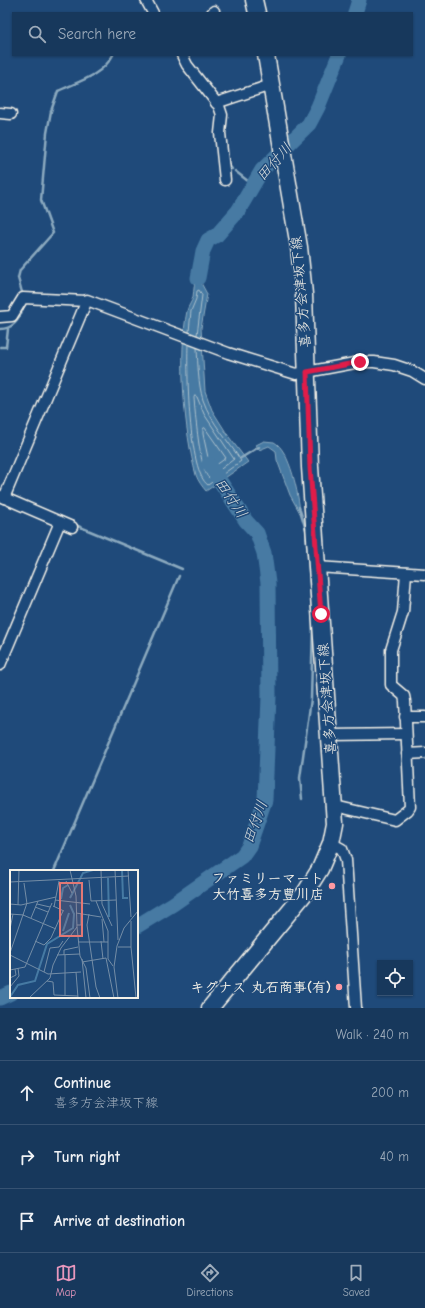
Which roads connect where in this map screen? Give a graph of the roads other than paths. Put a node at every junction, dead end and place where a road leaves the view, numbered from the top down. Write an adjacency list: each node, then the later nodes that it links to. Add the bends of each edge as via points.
1 (146, 0): 3 (street)
2 (254, 0): 4 (main road)
3 (152, 12)
4 (257, 12)
5 (182, 56): 8 (street)
6 (266, 56): 7 (main road, 喜多方会津坂下線)
7 (271, 85): 8 (street); 14 (main road, 喜多方会津坂下線, via 299,247)
8 (216, 103): 11 (street, via 222,115 220,134)
9 (0, 113): 10 (street)
10 (11, 114)
11 (226, 180)
12 (86, 301): 13 (street, via 23,298 12,316); 14 (street, via 286,372); 16 (street)
13 (0, 318)
14 (307, 372): 15 (street, via 360,362 379,362 412,372); 19 (main road, 喜多方会津坂下線)
15 (425, 379)
16 (2, 497): 17 (street)
17 (60, 522): 18 (street); 22 (street)
18 (72, 527)
19 (317, 567): 20 (street); 26 (main road, 喜多方会津坂下線)
20 (406, 573): 21 (street); 23 (street, via 403,612 390,656 391,685 404,696)
21 (425, 574)
22 (0, 665)
23 (405, 717): 24 (street); 25 (street)
24 (425, 717)
25 (406, 734): 26 (street); 28 (street)
26 (330, 735): 29 (main road, 喜多方会津坂下線)
27 (425, 753): 28 (street)
28 (407, 754): 29 (street, via 410,801 408,810 395,820)
29 (335, 806): 30 (main road, 喜多方会津坂下線)
30 (331, 843): 31 (main road, 喜多方会津坂下線, via 320,869 305,893); 32 (street, via 342,849 346,860)
31 (210, 1008)
32 (356, 1008)

